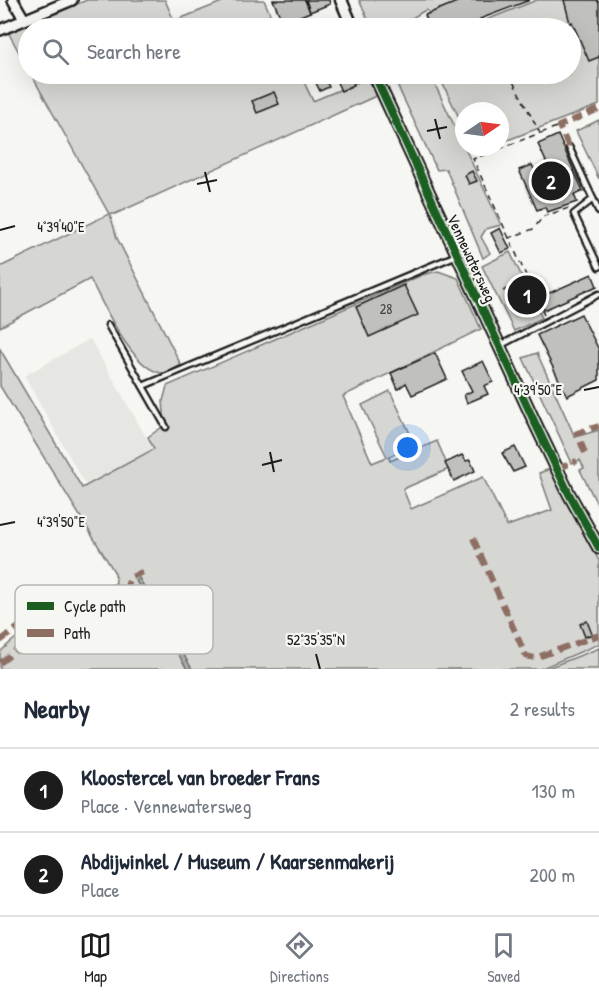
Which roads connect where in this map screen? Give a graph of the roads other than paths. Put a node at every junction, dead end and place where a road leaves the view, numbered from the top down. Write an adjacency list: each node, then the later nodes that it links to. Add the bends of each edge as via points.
1 (13, 0): 4 (street)
2 (72, 0): 5 (street)
3 (341, 0): 6 (street)
4 (23, 18)
5 (29, 18)
6 (349, 18)
7 (18, 22): 8 (street)
8 (0, 30)
9 (379, 84): 13 (street, Vennewatersweg)
10 (569, 147): 11 (lane)
11 (593, 199): 12 (lane); 14 (lane, via 574,214)
12 (599, 212)
13 (456, 255): 17 (street, Vennewatersweg); 18 (lane)
14 (599, 267)
15 (599, 294): 17 (lane)
16 (108, 325): 18 (lane)
17 (499, 346): 20 (street, Vennewatersweg)
18 (143, 386): 19 (lane)
19 (166, 427)
20 (599, 548)

